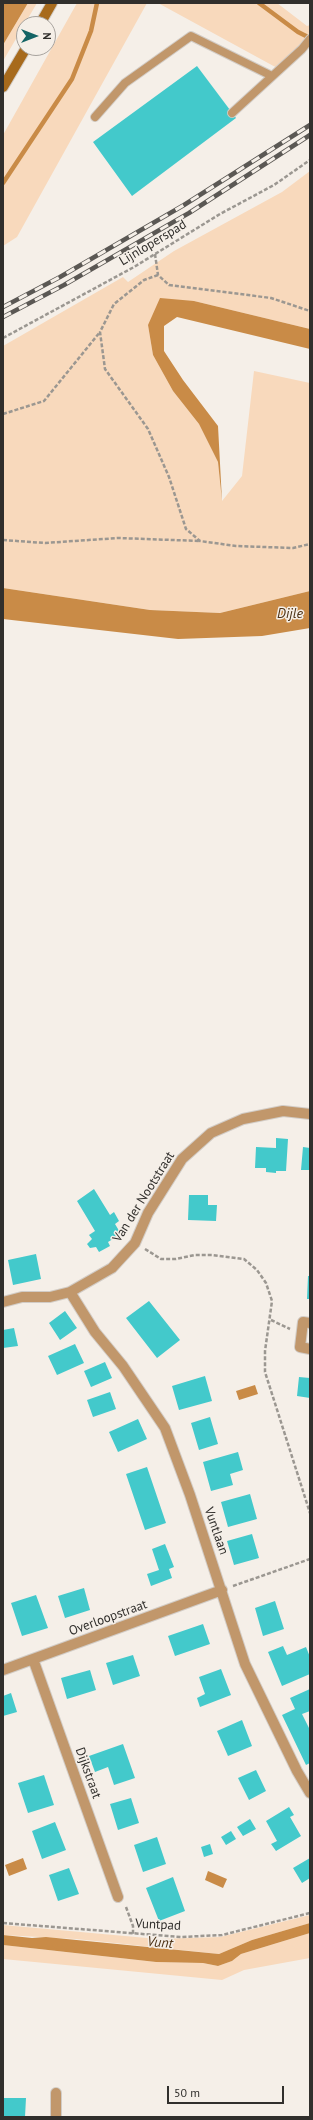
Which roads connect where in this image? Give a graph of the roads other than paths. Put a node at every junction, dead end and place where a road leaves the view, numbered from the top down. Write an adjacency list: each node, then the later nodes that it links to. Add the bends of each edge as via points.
1 (52, 3): 2 (street)
2 (45, 16)
3 (310, 40): 5 (lane)
4 (21, 56): 6 (street)
5 (272, 76): 7 (lane); 8 (lane, via 191,36 125,83)
6 (3, 86)
7 (232, 113)
8 (95, 117)
9 (310, 1114): 10 (street, Van der Nootstraat, via 283,1111 243,1119 212,1133 182,1158 148,1213 134,1243 112,1268)
10 (70, 1292): 11 (street, Van der Nootstraat, via 50,1297 22,1297); 14 (street, Vuntlaan, via 95,1332 123,1366 165,1428)
11 (3, 1302)
12 (310, 1323): 13 (street, via 304,1322 300,1347)
13 (310, 1349)
14 (222, 1590): 15 (street, Overloopstraat); 17 (street, Vuntlaan, via 245,1664 297,1771)
15 (33, 1659): 16 (street, Overloopstraat); 18 (street, Dijkstraat)
16 (3, 1670)
17 (310, 1792)
18 (118, 1897)
19 (56, 2092): 20 (street)
20 (56, 2117)

